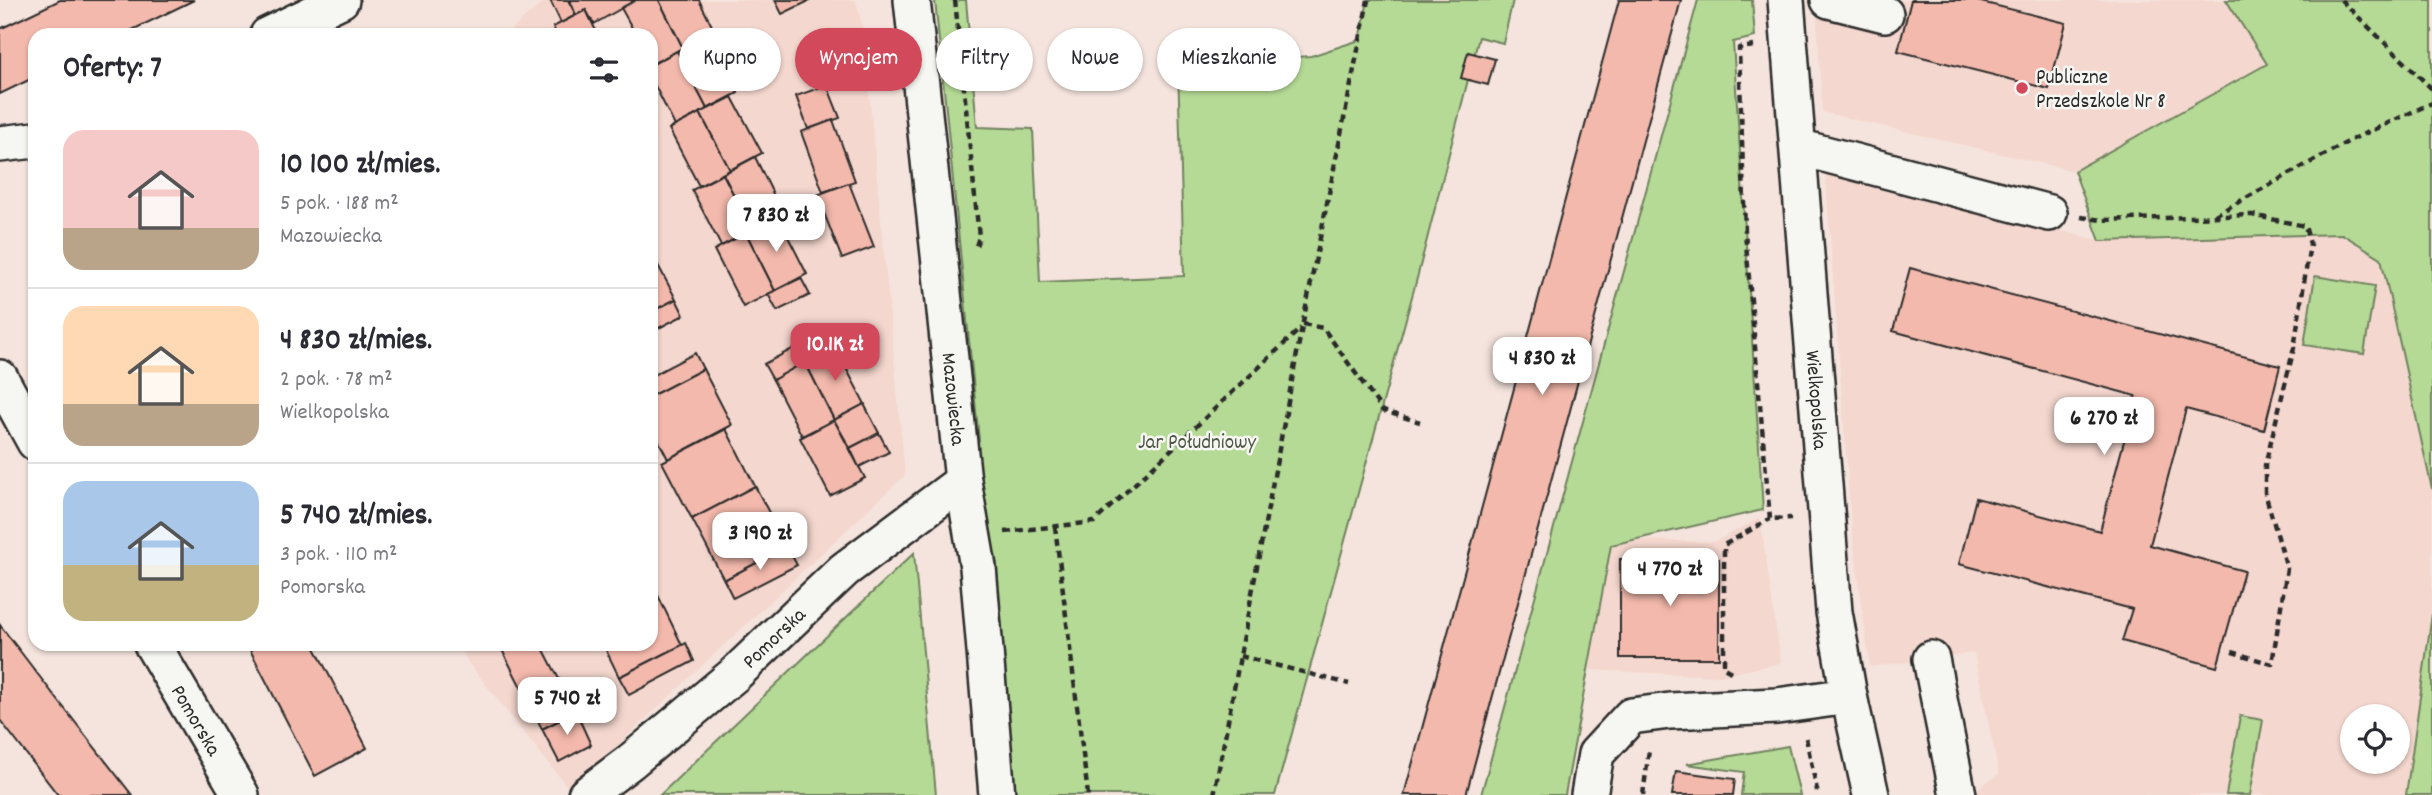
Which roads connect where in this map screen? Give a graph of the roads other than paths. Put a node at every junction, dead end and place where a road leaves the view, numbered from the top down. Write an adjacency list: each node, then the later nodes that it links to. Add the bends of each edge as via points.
1 (341, 0): 6 (street)
2 (912, 0): 13 (street, Mazowiecka)
3 (1786, 0): 9 (street, Wielkopolska)
4 (1829, 0): 5 (street)
5 (1885, 14)
6 (283, 28)
7 (28, 141): 8 (street)
8 (0, 144)
9 (1798, 146): 10 (street); 16 (street, Wielkopolska, via 1834,612)
10 (2049, 213)
11 (0, 378): 12 (street)
12 (28, 429)
13 (963, 481): 18 (street, Pomorska, via 844,570 734,675); 19 (street, Mazowiecka, via 978,567)
14 (156, 651): 17 (street, Pomorska)
15 (1931, 659): 22 (street)
16 (1849, 696): 20 (street, via 1631,716 1596,754); 21 (street, Wielkopolska)
17 (242, 795)
18 (586, 795)
19 (997, 795)
20 (1589, 795)
21 (1871, 795)
22 (1958, 795)

